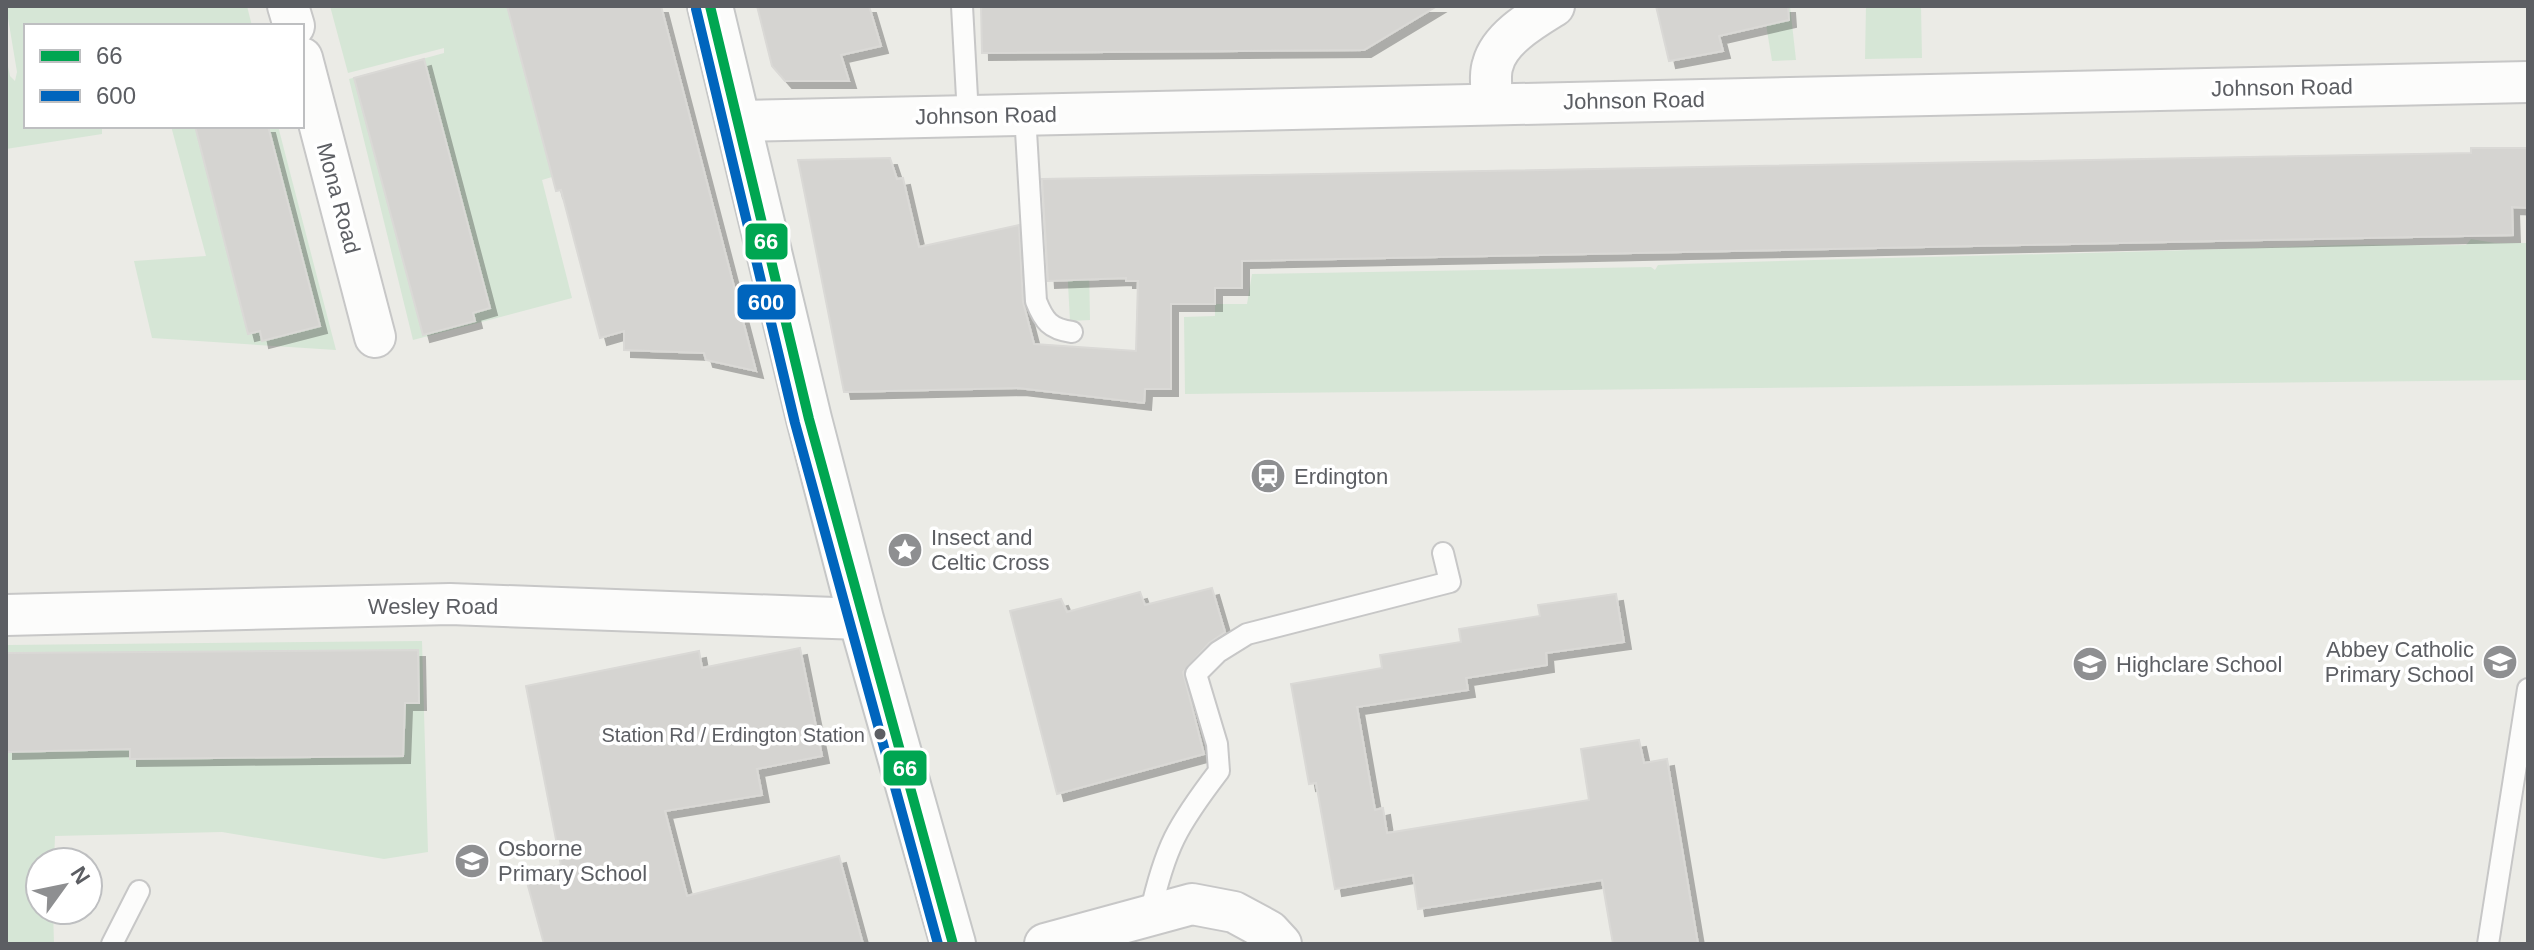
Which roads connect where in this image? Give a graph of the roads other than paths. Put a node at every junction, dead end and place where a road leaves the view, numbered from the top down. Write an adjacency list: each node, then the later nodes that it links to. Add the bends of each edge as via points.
1 (710, 6): 9 (main road)
2 (962, 6): 8 (lane)
3 (1554, 6): 6 (street, via 1513,35 1497,54)
4 (304, 66): 11 (street, Mona Road)
5 (2528, 82): 6 (street, Johnson Road)
6 (1492, 103): 7 (street, Johnson Road)
7 (1025, 114): 8 (street, Johnson Road); 10 (lane, via 1036,301 1043,319 1055,330)
8 (968, 116): 9 (street, Johnson Road)
9 (740, 121): 14 (main road)
10 (1072, 332)
11 (375, 337)
12 (1443, 553): 17 (lane, via 1450,582 1247,634 1196,674 1217,744 1219,771 1179,824 1161,867)
13 (6, 615): 14 (street, Wesley Road, via 450,604)
14 (861, 619): 19 (main road)
15 (2528, 689): 22 (lane)
16 (139, 891): 18 (lane)
17 (1150, 915): 20 (street); 21 (street, via 1192,904 1234,912)
18 (112, 944)
19 (953, 944)
20 (1045, 944)
21 (1281, 944)
22 (2488, 944)

